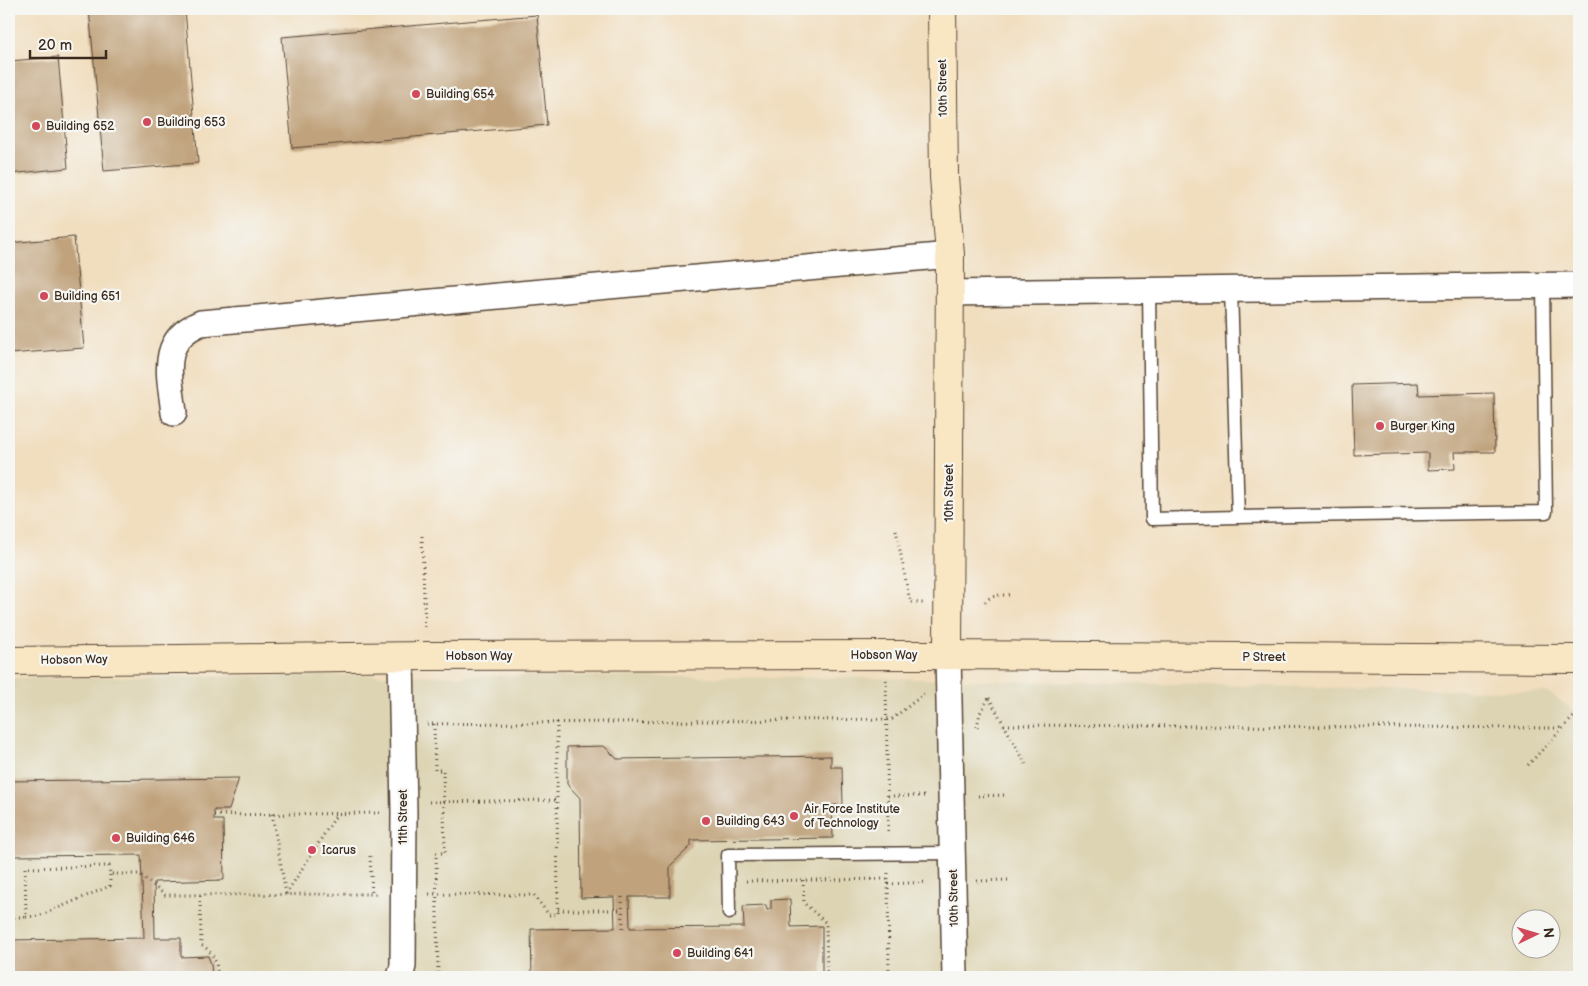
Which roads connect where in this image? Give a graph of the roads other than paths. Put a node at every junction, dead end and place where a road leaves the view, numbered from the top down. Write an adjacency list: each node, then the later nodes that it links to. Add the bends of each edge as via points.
1 (942, 9): 2 (street, 10th Street, via 944,177)
2 (950, 255): 7 (street, 10th Street); 8 (street, via 201,323 180,334 173,345 170,371)
3 (1579, 285): 4 (street)
4 (1543, 286): 5 (street); 9 (lane, via 1546,512)
5 (1231, 289): 6 (street); 9 (lane)
6 (1149, 290): 7 (street); 9 (lane, via 1152,519)
7 (950, 293): 10 (street, 10th Street)
8 (174, 413)
9 (1238, 517)
10 (948, 655): 11 (street, Hobson Way); 12 (street, P Street); 14 (street, 10th Street)
11 (401, 656): 13 (street, Hobson Way); 17 (street, 11th Street, via 404,894)
12 (1579, 659)
13 (9, 660)
14 (952, 853): 15 (lane, via 728,855); 16 (street, 10th Street)
15 (730, 913)
16 (965, 974)
17 (400, 977)

